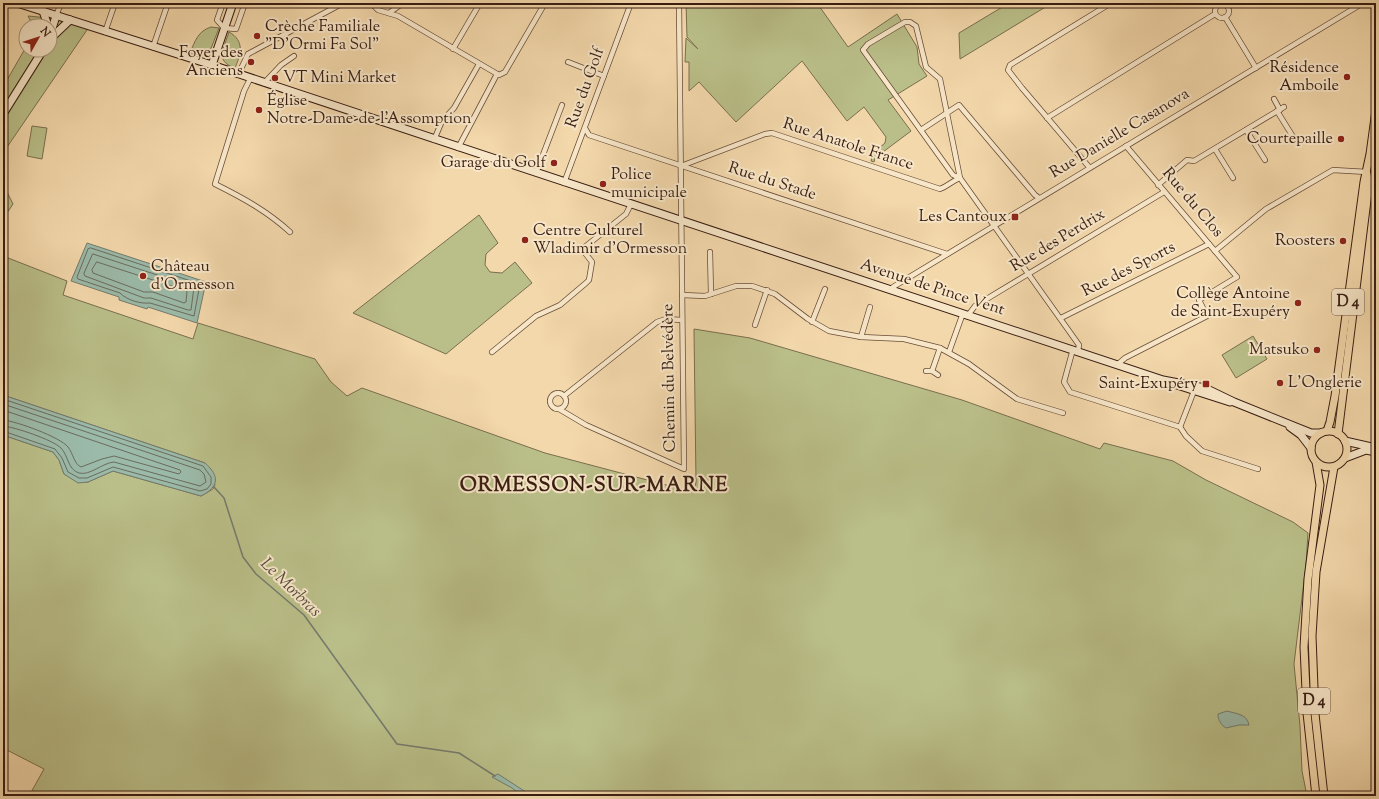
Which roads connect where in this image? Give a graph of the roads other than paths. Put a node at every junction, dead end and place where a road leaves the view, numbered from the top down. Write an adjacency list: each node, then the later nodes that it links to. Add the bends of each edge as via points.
1 (17, 3): 20 (main road, Avenue de Pince Vent)
2 (61, 3): 23 (street)
3 (115, 3): 29 (street)
4 (168, 3): 30 (street)
5 (222, 3): 27 (street, via 217,20)
6 (233, 3): 27 (main road)
7 (245, 3): 27 (street, via 236,29)
8 (343, 3): 39 (street, via 248,54)
9 (371, 3): 21 (street, via 378,10)
10 (403, 3): 21 (street)
11 (480, 3): 31 (street)
12 (545, 3): 38 (street, via 505,72)
13 (631, 3): 40 (street, Rue du Golf)
14 (679, 3): 61 (street, Chemin du Belvédère)
15 (1111, 3): 49 (street, via 1010,65 1008,70 1011,75)
16 (1234, 3): 19 (street)
17 (1363, 3): 37 (street, Rue Danielle Casanova)
18 (1217, 4): 19 (street, via 1222,3); 22 (street)
19 (1228, 7): 24 (street, via 1229,12)
20 (43, 11): 23 (main road, Avenue de Pince Vent); 25 (main road)
21 (389, 13): 31 (street)
22 (1216, 14): 24 (street, via 1221,18); 49 (street)
23 (56, 16): 26 (main road, Avenue de Pince Vent)
24 (1225, 17): 37 (street)
25 (45, 18)
26 (70, 20): 28 (main road); 29 (main road, Avenue de Pince Vent)
27 (224, 28): 36 (main road)
28 (58, 31)
29 (105, 32): 30 (main road, Avenue de Pince Vent)
30 (153, 48): 36 (main road, Avenue de Pince Vent)
31 (453, 49): 35 (street)
32 (294, 56): 42 (street, via 281,65)
33 (38, 58): 47 (main road)
34 (568, 62): 40 (street)
35 (479, 64): 38 (street); 55 (street, via 454,108 442,121)
36 (212, 65): 39 (main road, Avenue de Pince Vent)
37 (1256, 68): 57 (street, Rue Danielle Casanova)
38 (497, 74): 58 (street)
39 (238, 75): 41 (main road, Avenue de Pince Vent)
40 (604, 76): 50 (street, Rue du Golf)
41 (250, 79): 42 (main road, Avenue de Pince Vent); 74 (street, via 215,184 250,201)
42 (264, 84): 55 (main road, Avenue de Pince Vent)
43 (1274, 99): 45 (street)
44 (562, 105): 64 (street)
45 (1280, 109): 52 (street); 56 (street)
46 (1376, 110): 63 (main road, D 4)
47 (3, 114)
48 (947, 114): 51 (street); 51 (street, via 940,79 926,67 916,26 905,22 868,44 863,50); 65 (street); 70 (street, via 959,105)
49 (1048, 118): 62 (street)
50 (584, 128): 53 (street); 54 (street, Rue du Golf)
51 (921, 130): 65 (street, via 953,175)
52 (1246, 130): 59 (street); 60 (street)
53 (589, 136): 54 (street); 61 (street, Rue du Stade)
54 (581, 139): 67 (street, Rue du Golf)
55 (434, 140): 58 (main road, Avenue de Pince Vent)
56 (1295, 140)
57 (1126, 146): 62 (street, Rue Danielle Casanova); 68 (street, Rue du Clos)
58 (458, 148): 64 (main road, Avenue de Pince Vent)
59 (1215, 149): 66 (street); 68 (street, via 1194,161 1187,160)
60 (1265, 160)
61 (681, 166): 65 (street, Rue Anatole France, via 765,134 772,134 940,189); 72 (street, Chemin du Belvédère); 78 (street, Rue du Stade)
62 (1089, 167): 70 (street, Rue Danielle Casanova)
63 (1367, 172): 77 (street, via 1333,170 1266,209); 108 (main road, D 4, via 1335,396 1331,418); 109 (main road, D 4, via 1369,184)
64 (536, 173): 67 (main road, Avenue de Pince Vent)
65 (960, 178): 73 (street)
66 (1233, 178)
67 (564, 183): 71 (main road, Avenue de Pince Vent)
68 (1158, 185): 69 (street, Rue du Clos)
69 (1164, 192): 75 (street, Rue du Clos); 79 (street, Rue des Perdrix)
70 (1039, 198): 73 (street, Rue Danielle Casanova)
71 (631, 204): 72 (main road, Avenue de Pince Vent); 94 (street, via 626,214 586,246 585,253 592,262 586,283 560,305 536,316)
72 (682, 221): 82 (main road, Avenue de Pince Vent); 84 (street, Chemin du Belvédère)
73 (994, 225): 78 (street, Rue Danielle Casanova); 79 (street)
74 (290, 232)
75 (1209, 244): 77 (street, Rue du Clos); 87 (street, Rue des Sports)
76 (710, 252): 83 (street)
77 (1215, 252): 96 (street, Rue du Clos, via 1237,277 1199,300 1207,316)
78 (947, 254): 82 (street, Rue Danielle Casanova)
79 (1029, 274): 86 (street, Rue des Perdrix); 87 (street)
80 (825, 289): 89 (street)
81 (767, 290): 83 (street, via 752,286 736,286); 89 (street); 90 (street)
82 (892, 290): 86 (main road, Avenue de Pince Vent)
83 (711, 294): 84 (street)
84 (682, 295): 88 (street, Chemin du Belvédère)
85 (870, 307): 91 (street)
86 (966, 314): 93 (main road, Avenue de Pince Vent); 95 (street)
87 (1061, 318): 93 (street, via 1079,345)
88 (682, 320): 102 (street, via 666,319 657,322); 104 (street, Chemin du Belvédère, via 684,468 586,425)
89 (812, 322): 91 (street, via 829,331)
90 (755, 326)
91 (861, 337): 92 (street, via 904,339)
92 (940, 348): 95 (street); 98 (street)
93 (1076, 350): 96 (main road, Avenue de Pince Vent); 107 (street, via 1064,382 1070,392)
94 (492, 352)
95 (949, 352): 105 (street, via 1010,395)
96 (1118, 364): 100 (main road, Avenue de Pince Vent)
97 (926, 371): 98 (street)
98 (932, 371): 99 (street)
99 (938, 375)
100 (1173, 382): 101 (main road, Avenue de Pince Vent); 103 (main road, Avenue de Pince Vent, via 1205,388)
101 (1194, 391): 103 (main road, Avenue de Pince Vent, via 1225,402); 107 (street)
102 (564, 396): 104 (street, via 565,404); 104 (street, via 559,394 551,397 551,405)
103 (1234, 402): 106 (main road, Avenue de Pince Vent)
104 (559, 409)
105 (1063, 413)
106 (1280, 420): 108 (main road, Avenue de Pince Vent, via 1311,433); 111 (main road, Avenue de Pince Vent, via 1301,435)
107 (1180, 427): 117 (street, via 1202,450)
108 (1324, 432): 109 (main road); 111 (main road, via 1312,442)
109 (1338, 434): 110 (main road)
110 (1346, 441): 112 (main road); 114 (main road)
111 (1311, 448): 115 (main road)
112 (1376, 448)
113 (1376, 452): 114 (main road, via 1366,450)
114 (1345, 458): 116 (main road)
115 (1316, 462): 116 (main road, via 1324,467); 118 (main road, D 4, via 1320,485 1308,579 1304,647 1307,713)
116 (1334, 467): 119 (main road, D 4, via 1322,529 1313,605 1314,714)
117 (1258, 469)
118 (1316, 796)
119 (1324, 796)

